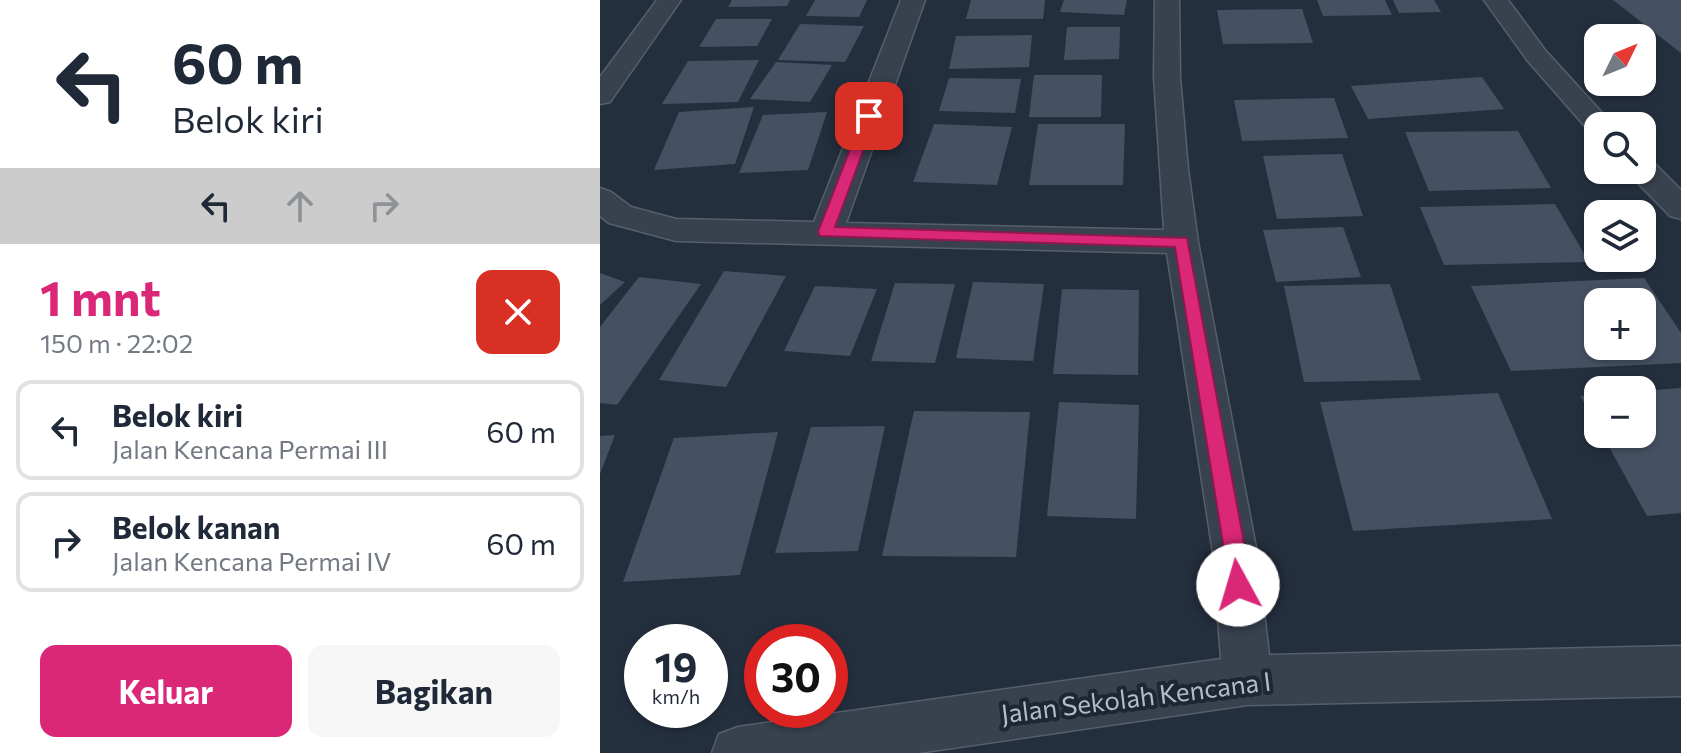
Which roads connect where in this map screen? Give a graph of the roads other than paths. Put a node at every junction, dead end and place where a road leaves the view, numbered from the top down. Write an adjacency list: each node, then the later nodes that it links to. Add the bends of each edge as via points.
1 (669, 0): 5 (street)
2 (913, 0): 10 (street)
3 (1167, 0): 11 (street, via 1169,108)
4 (1496, 0): 6 (street)
5 (600, 96)
6 (1587, 112)
7 (1656, 183): 9 (street)
8 (600, 199): 10 (street, via 620,215 676,230)
9 (1681, 208)
10 (826, 232): 11 (street)
11 (1182, 242): 13 (street, via 1235,553)
12 (1681, 671): 13 (street, Jalan Sekolah Kencana I)
13 (1247, 680): 14 (street, Jalan Sekolah Kencana I)
14 (738, 753)

